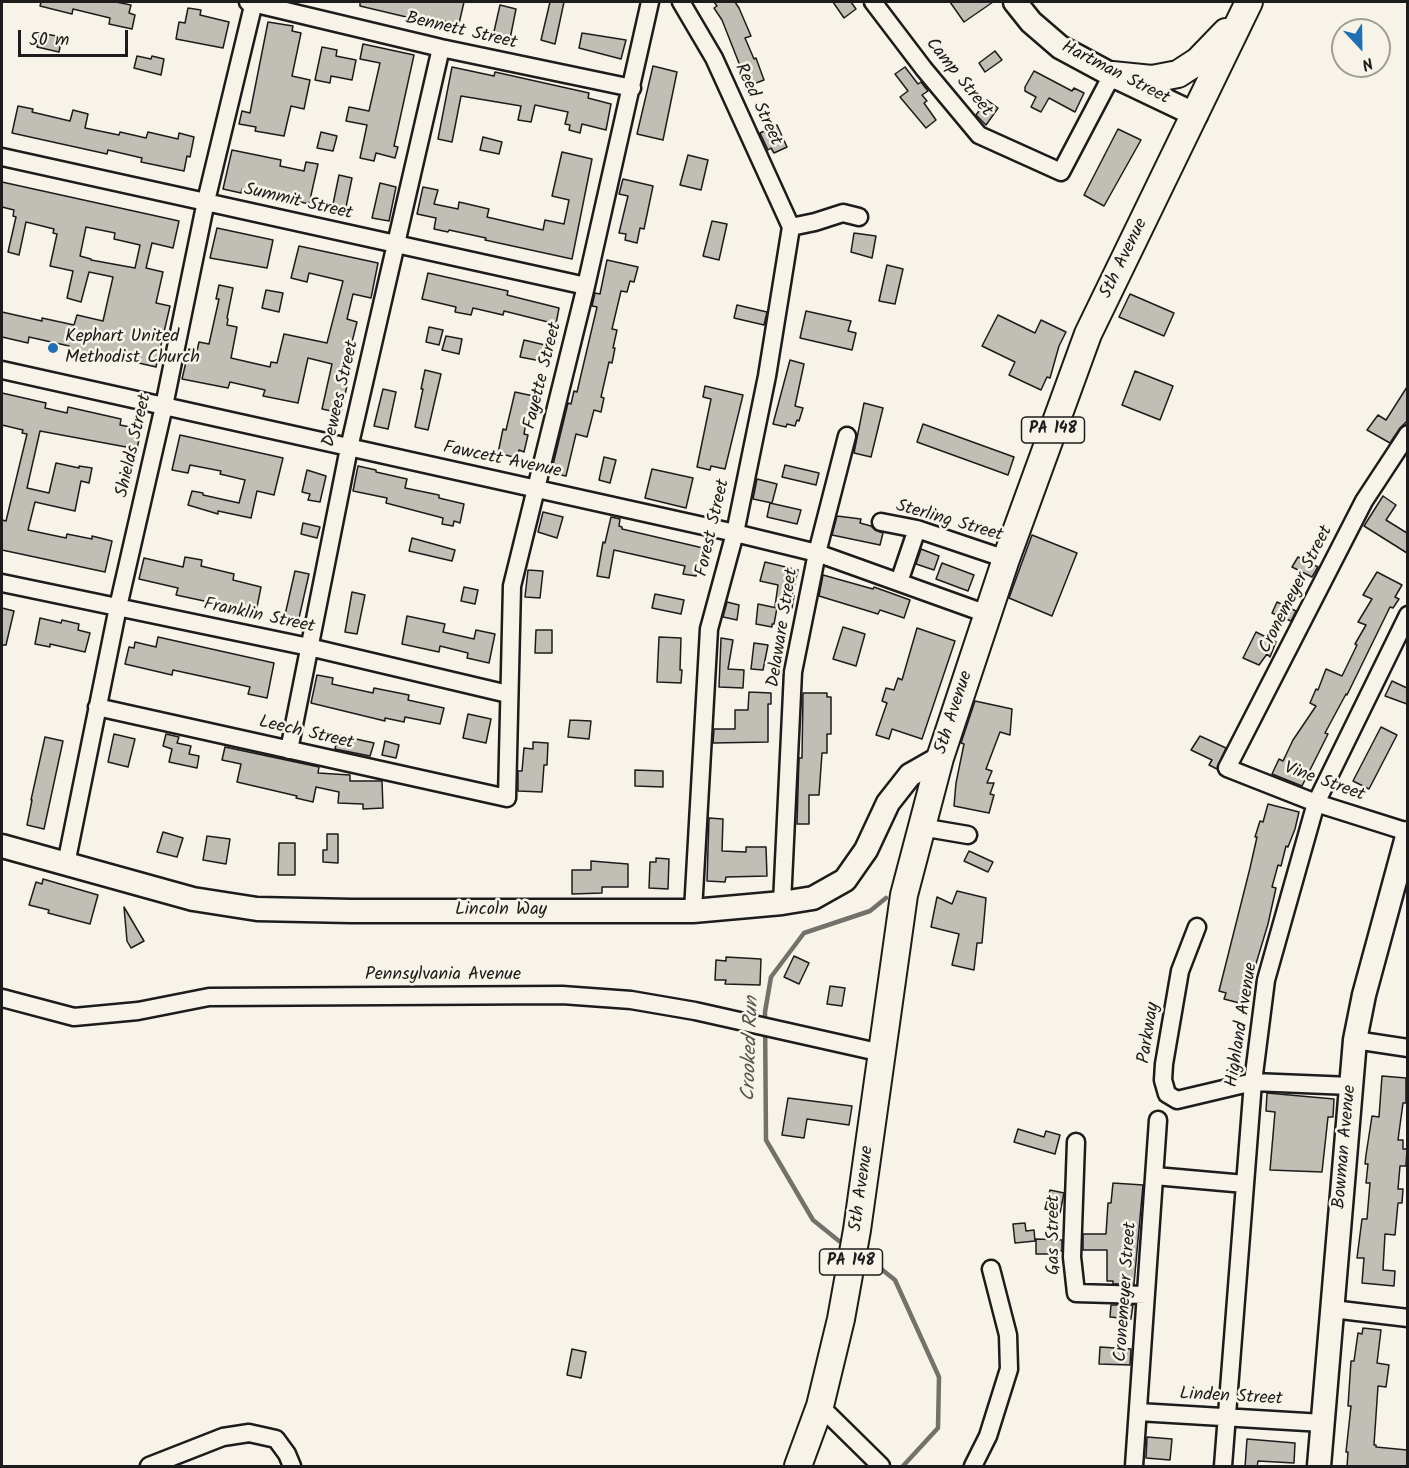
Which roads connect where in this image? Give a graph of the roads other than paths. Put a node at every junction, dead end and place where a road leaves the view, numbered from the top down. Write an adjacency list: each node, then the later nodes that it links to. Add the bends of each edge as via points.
1 (252, 2): 7 (street, Bennett Street); 12 (street, Shields Street)
2 (650, 2): 9 (street, Fayette Street)
3 (681, 2): 14 (street, Reed Street, via 714,58)
4 (873, 2): 8 (street, Camp Street, via 979,135 1061,172)
5 (1015, 2): 8 (main road, Hartman Street, via 1060,47)
6 (1247, 7): 8 (main road, via 1198,61 1178,74 1152,79); 10 (main road, 5th Avenue / PA 148)
7 (441, 48): 9 (street, Bennett Street); 15 (street, Dewees Street)
8 (1112, 75): 10 (main road, Hartman Street)
9 (632, 88): 16 (street, Fayette Street)
10 (1196, 115): 27 (main road, 5th Avenue / PA 148, via 1088,334)
11 (2, 157): 12 (street, Summit Street)
12 (206, 201): 15 (street, Summit Street); 18 (street, Shields Street)
13 (859, 217): 14 (street, via 843,213)
14 (791, 227): 25 (street, Forest Street, via 767,376)
15 (396, 245): 16 (street, Summit Street); 21 (street, Dewees Street)
16 (586, 285): 22 (street, Fayette Street)
17 (2, 370): 18 (street, Fawcett Avenue)
18 (164, 406): 21 (street, Fawcett Avenue); 30 (street, Shields Street)
19 (1407, 434): 38 (street, Cronemeyer Street, via 1364,501)
20 (847, 436): 26 (street, Delaware Street)
21 (350, 448): 22 (street, Fawcett Avenue); 33 (street, Dewees Street)
22 (537, 488): 25 (street, Fawcett Avenue); 34 (street, Fayette Street, via 512,586)
23 (881, 522): 24 (street, Sterling Street)
24 (917, 529): 27 (street, Sterling Street); 28 (street)
25 (735, 533): 26 (street, Fawcett Avenue); 47 (street, Forest Street, via 709,629)
26 (817, 553): 28 (street, Fawcett Avenue); 46 (street, Delaware Street, via 793,672)
27 (1006, 559): 31 (main road, 5th Avenue / PA 148)
28 (899, 582): 31 (street, Fawcett Avenue)
29 (2, 583): 30 (street, Franklin Street)
30 (118, 607): 33 (street, Franklin Street); 35 (street, Shields Street)
31 (987, 614): 37 (main road, 5th Avenue / PA 148)
32 (1407, 615): 40 (street, Highland Avenue)
33 (309, 647): 34 (street, Franklin Street); 36 (street, Dewees Street)
34 (508, 694): 39 (street, Fayette Street)
35 (97, 707): 36 (street, Leech Street); 45 (street, Shields Street)
36 (289, 750): 39 (street, Leech Street)
37 (940, 758): 41 (main road, 5th Avenue / PA 148); 46 (main road, Lincoln Way, via 910,776 888,803 866,850 844,880 813,898)
38 (1227, 768): 40 (street, Vine Street)
39 (507, 798)
40 (1316, 803): 42 (street, Vine Street); 53 (street, Highland Avenue, via 1266,980)
41 (921, 826): 43 (street); 52 (main road, 5th Avenue / PA 148, via 904,895)
42 (1407, 832): 50 (main road, Bowman Avenue)
43 (968, 835)
44 (2, 846): 45 (main road, Lincoln Way)
45 (66, 864): 47 (main road, Lincoln Way, via 194,899 257,909)
46 (782, 903): 47 (main road, Lincoln Way)
47 (693, 911)
48 (1197, 927): 53 (street, Parkway, via 1180,971 1164,1064 1167,1094 1178,1100)
49 (2, 998): 52 (street, Pennsylvania Avenue, via 74,1017 138,1011 208,997 562,995 631,1000)
50 (1355, 1040): 51 (street); 54 (main road, Bowman Avenue)
51 (1407, 1048)
52 (882, 1053): 63 (main road, 5th Avenue / PA 148, via 857,1230)
53 (1253, 1082): 54 (street); 58 (street, Highland Avenue)
54 (1351, 1086): 61 (main road, Bowman Avenue)
55 (1158, 1120): 57 (street, Cronemeyer Street)
56 (1076, 1142): 60 (street, Gas Street, via 1072,1257 1076,1293)
57 (1155, 1176): 58 (street); 60 (street, Cronemeyer Street)
58 (1245, 1184): 65 (street, Highland Avenue)
59 (991, 1269): 71 (street, via 1008,1335 1009,1369 988,1436)
60 (1146, 1295): 64 (street, Cronemeyer Street)
61 (1332, 1309): 62 (street); 66 (main road, Bowman Avenue)
62 (1407, 1318)
63 (820, 1406): 69 (main road, 5th Avenue / PA 148); 70 (street)
64 (1138, 1412): 65 (street, Linden Street); 72 (street, Cronemeyer Street)
65 (1228, 1417): 66 (street, Linden Street); 73 (street, Highland Avenue)
66 (1323, 1423): 74 (main road, Bowman Avenue)
67 (149, 1467): 68 (street, via 223,1437 249,1433 276,1439)
68 (292, 1467)
69 (798, 1467)
70 (881, 1467)
71 (973, 1467)
72 (1134, 1467)
73 (1223, 1467)
74 (1319, 1467)

